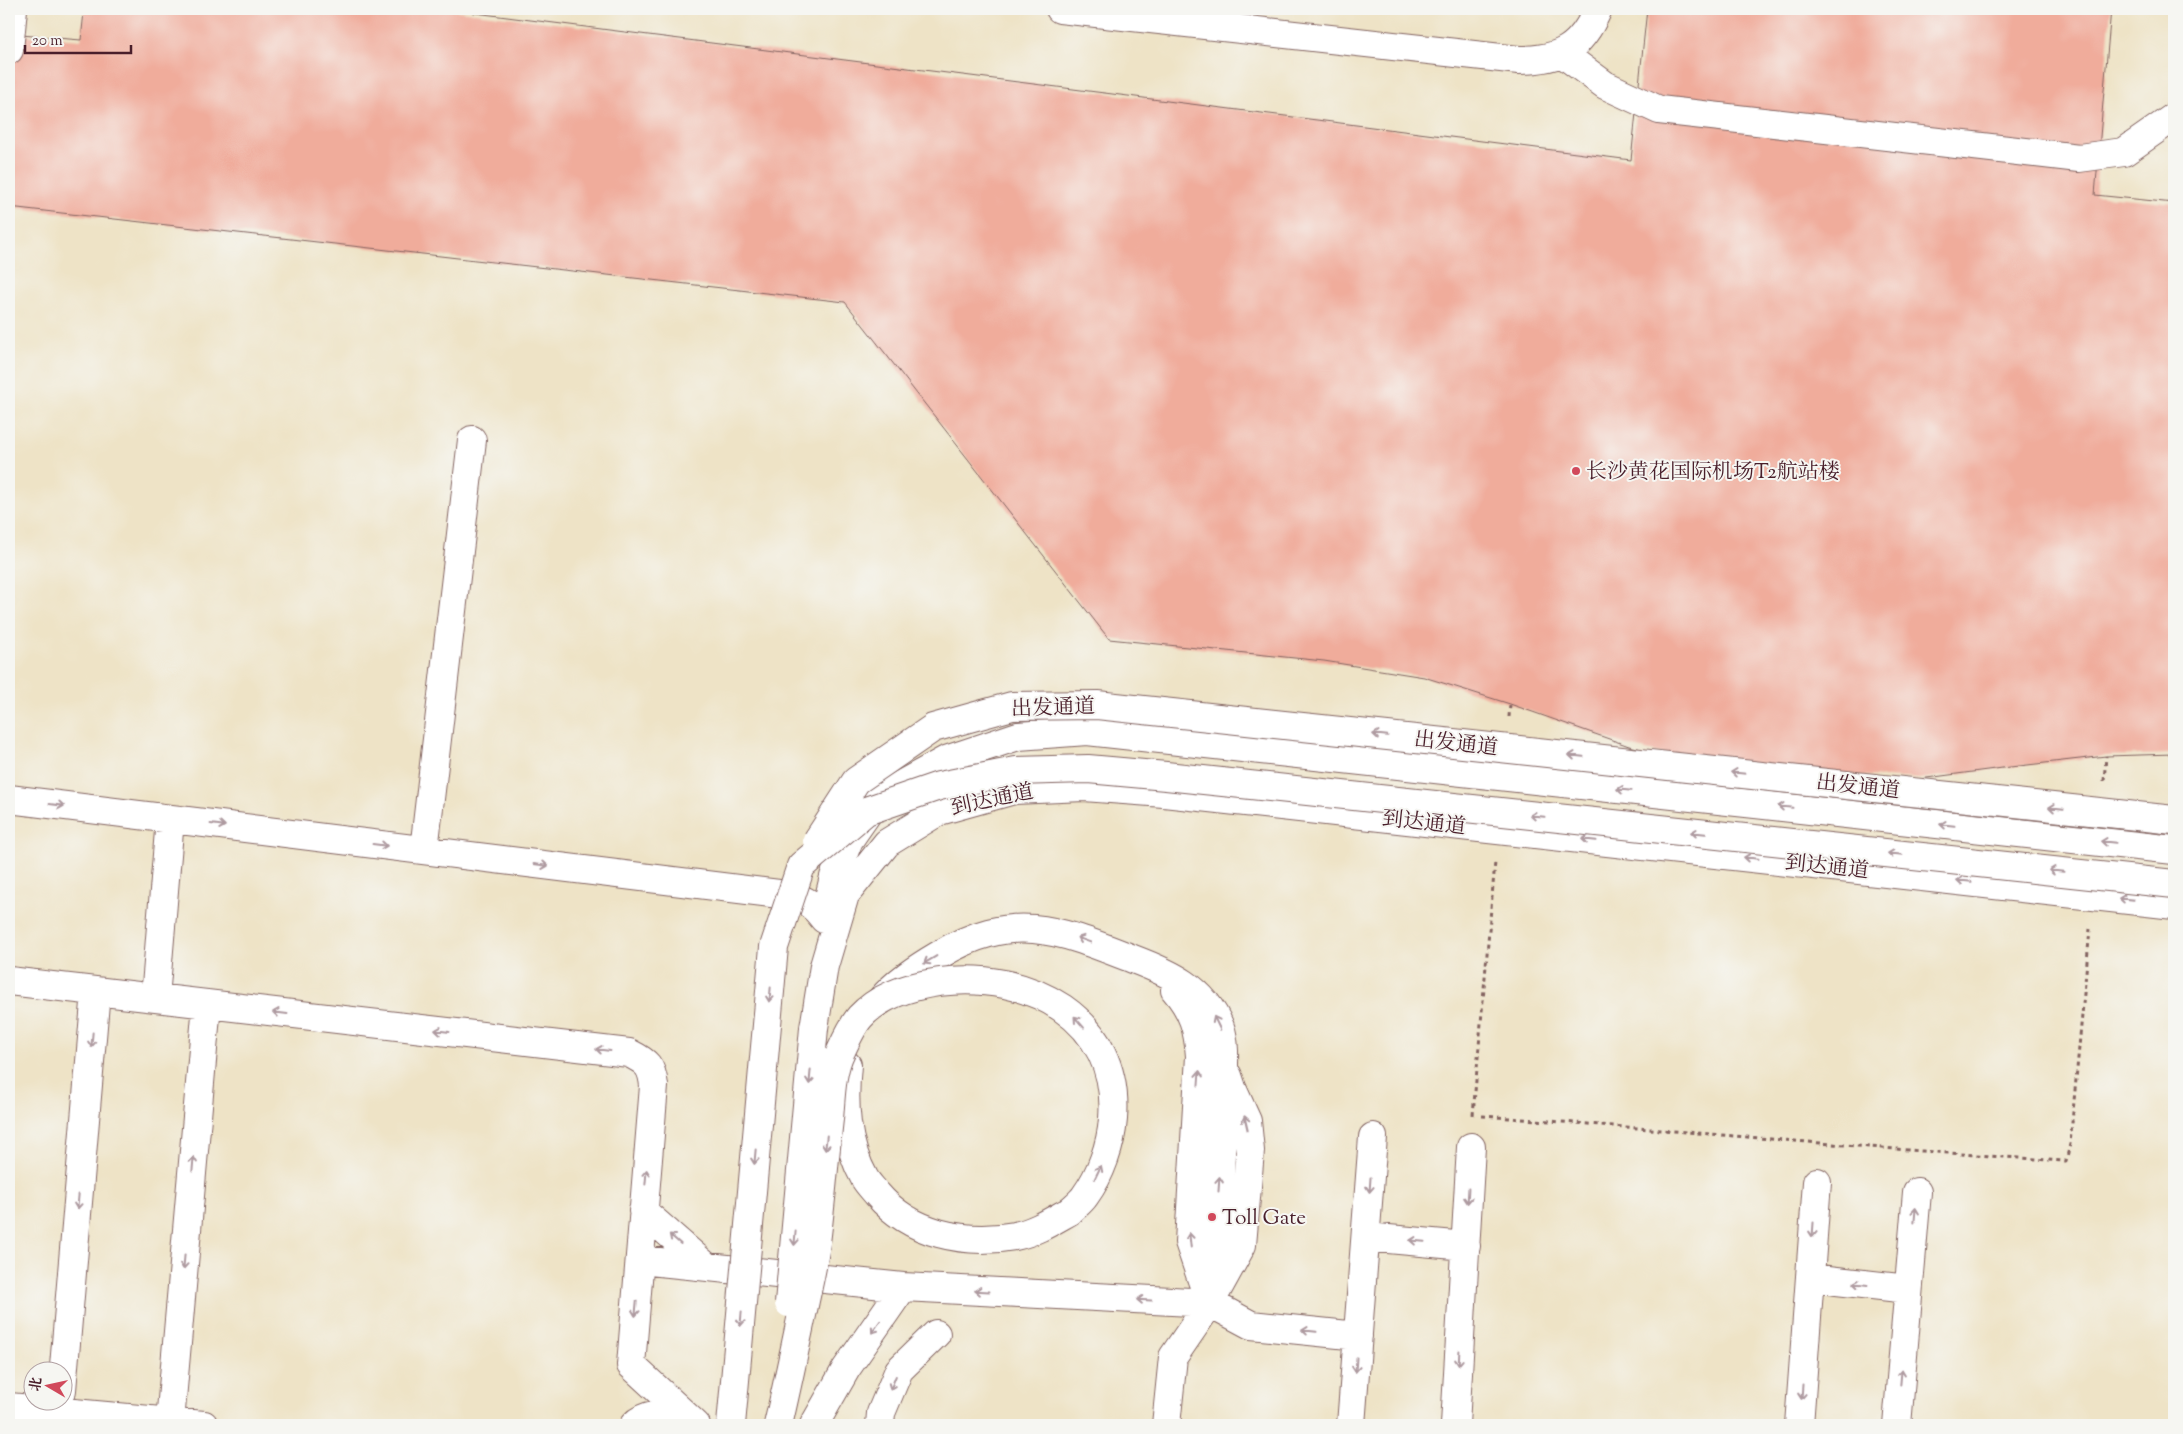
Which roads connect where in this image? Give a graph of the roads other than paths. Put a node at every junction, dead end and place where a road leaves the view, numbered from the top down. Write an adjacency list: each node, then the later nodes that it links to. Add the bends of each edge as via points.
1 (13, 9): 5 (street)
2 (1060, 9): 4 (street)
3 (1598, 9): 6 (street, via 1592,23)
4 (1226, 18): 6 (street, via 1519,60 1541,60)
5 (9, 50)
6 (1563, 54): 7 (street, via 1605,85 1659,110 2079,158 2124,152)
7 (2174, 117)
8 (472, 440): 12 (street)
9 (9, 799): 10 (street, one-way to 10)
10 (170, 818): 12 (street, one-way to 12); 22 (street)
11 (2174, 820): 14 (street, 出发通道, one-way to 14, bridge, via 1115,706 1012,706 933,728 856,781)
12 (424, 850): 17 (street, one-way to 17, via 787,895 801,898 814,906)
13 (2174, 850): 17 (street, one-way to 17, bridge, via 1086,731 1018,736 946,760 879,797 849,840 834,877)
14 (801, 866): 15 (street, one-way to 14, bridge, via 1088,770 1016,771 939,786 866,811); 50 (street, 出发通道, one-way to 50, bridge, via 774,946)
15 (2174, 884)
16 (2174, 905): 19 (street, 到达通道, one-way to 19, via 1164,793 1084,787 1014,790 939,810 887,842 845,895)
17 (824, 919): 19 (street)
18 (1147, 964): 37 (street, one-way to 18, via 1189,1242 1200,1056 1198,1032 1190,1012 1176,992); 37 (street, one-way to 18, via 1222,1153 1224,1058 1220,1028 1204,1000 1179,978); 51 (street, one-way to 51, bridge, via 1068,934 1012,928 983,933 911,972 889,991 872,1010 857,1036 847,1065 844,1098 852,1151 865,1180 904,1219 929,1231 988,1239 1016,1236 1043,1227 1070,1211 1085,1197 1103,1162 1112,1140 1114,1103 1109,1070 1096,1042 1074,1016 1045,996 1011,985 980,980 915,985 885,998 860,1017 840,1052 834,1076 815,1251)
19 (824, 966): 51 (street, 到达通道, one-way to 51, bridge, via 814,1028)
20 (9, 981): 21 (street)
21 (96, 991): 22 (street); 41 (street, one-way to 41)
22 (155, 998): 23 (street)
23 (207, 1004): 28 (street, one-way to 23, via 654,1086 652,1070 630,1053); 46 (street)
24 (1373, 1137): 29 (street, one-way to 29)
25 (1471, 1147): 30 (street, one-way to 30)
26 (1817, 1182): 33 (street, one-way to 33)
27 (1917, 1192): 35 (street, one-way to 27)
28 (643, 1211): 31 (street); 32 (street, one-way to 28)
29 (1366, 1237): 30 (street, one-way to 29); 39 (street)
30 (1466, 1246): 55 (street, one-way to 55)
31 (640, 1260): 32 (street); 45 (street, one-way to 45, via 631,1365)
32 (706, 1266): 34 (street)
33 (1810, 1278): 35 (street, one-way to 33); 56 (street, one-way to 56)
34 (904, 1286): 36 (street, one-way to 34); 47 (street, one-way to 47, via 846,1369)
35 (1908, 1289): 57 (street, one-way to 35)
36 (1178, 1301): 37 (street); 40 (street)
37 (1210, 1303): 39 (street, one-way to 37, via 1251,1325); 40 (street)
38 (936, 1334): 52 (street, one-way to 52, via 899,1370 881,1413)
39 (1358, 1336): 54 (street, one-way to 54)
40 (1173, 1357): 53 (street)
41 (65, 1362)
42 (72, 1403): 46 (street)
43 (22, 1406): 44 (street)
44 (9, 1407)
45 (690, 1420): 49 (street, via 662,1414 640,1419)
46 (170, 1422): 48 (street)
47 (817, 1422)
48 (204, 1425)
49 (634, 1425)
50 (732, 1425)
51 (778, 1425)
52 (880, 1425)
53 (1166, 1425)
54 (1351, 1425)
55 (1455, 1425)
56 (1799, 1425)
57 (1897, 1425)

